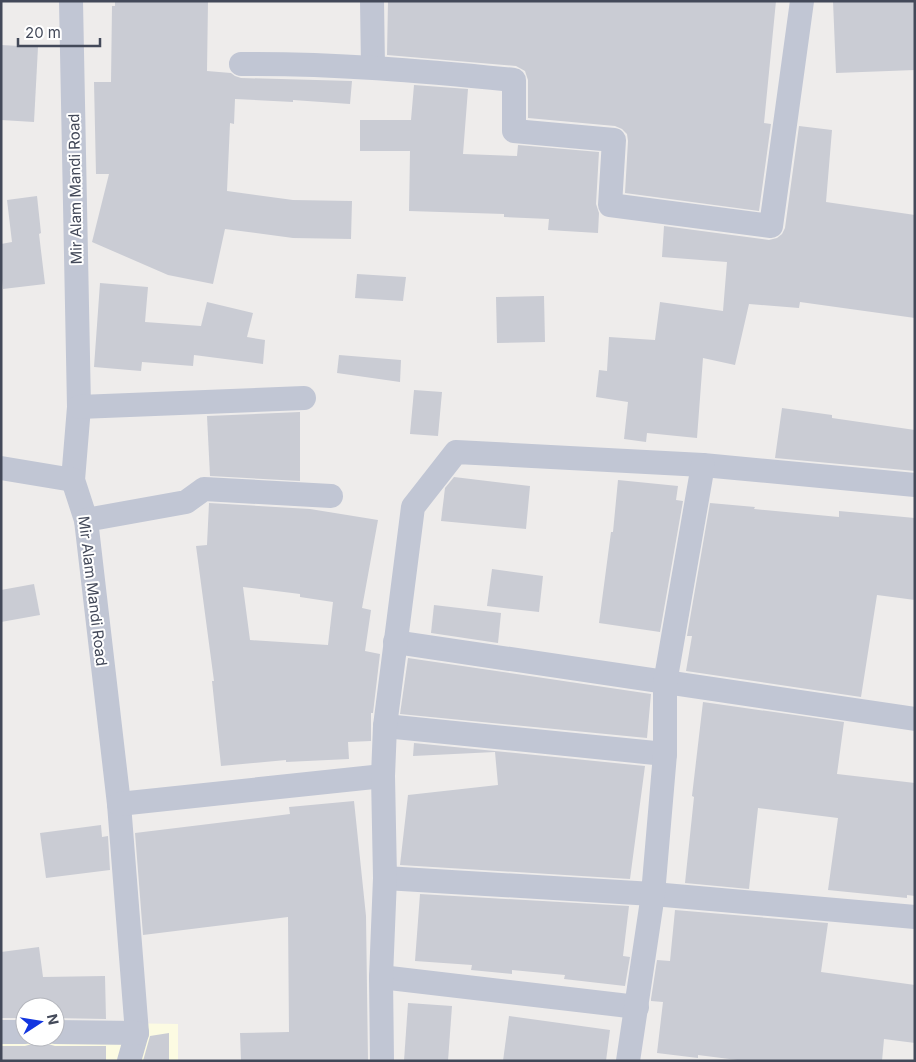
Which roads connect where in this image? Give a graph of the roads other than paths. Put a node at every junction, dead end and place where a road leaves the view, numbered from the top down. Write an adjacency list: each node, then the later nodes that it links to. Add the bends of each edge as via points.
1 (71, 1): 7 (street, Mir Alam Mandi Road)
2 (372, 1): 5 (street)
3 (802, 1): 5 (street, via 771,226 610,205 614,140 514,131 514,80)
4 (240, 64): 5 (street)
5 (373, 67)
6 (304, 398): 7 (street)
7 (79, 407): 10 (street, Mir Alam Mandi Road)
8 (703, 465): 11 (street); 14 (street, via 456,452 413,507); 15 (street)
9 (1, 468): 10 (street)
10 (73, 480): 13 (street, Mir Alam Mandi Road)
11 (915, 485)
12 (331, 496): 13 (street, via 204,489 186,502)
13 (86, 520): 20 (street, Mir Alam Mandi Road)
14 (395, 642): 15 (street); 17 (street)
15 (665, 683): 16 (street); 18 (street)
16 (915, 719)
17 (385, 726): 18 (street); 19 (street)
18 (665, 754): 22 (street)
19 (383, 776): 20 (street); 21 (street)
20 (119, 804): 29 (street, Mir Alam Mandi Road)
21 (385, 878): 22 (street); 24 (street)
22 (653, 894): 23 (street); 25 (street)
23 (915, 916)
24 (381, 977): 25 (street); 31 (street)
25 (636, 1007): 32 (street)
26 (1, 1032): 27 (street)
27 (15, 1032)
28 (65, 1032): 29 (street)
29 (137, 1032): 30 (street, Mir Alam Mandi Road)
30 (129, 1061)
31 (382, 1061)
32 (628, 1061)

